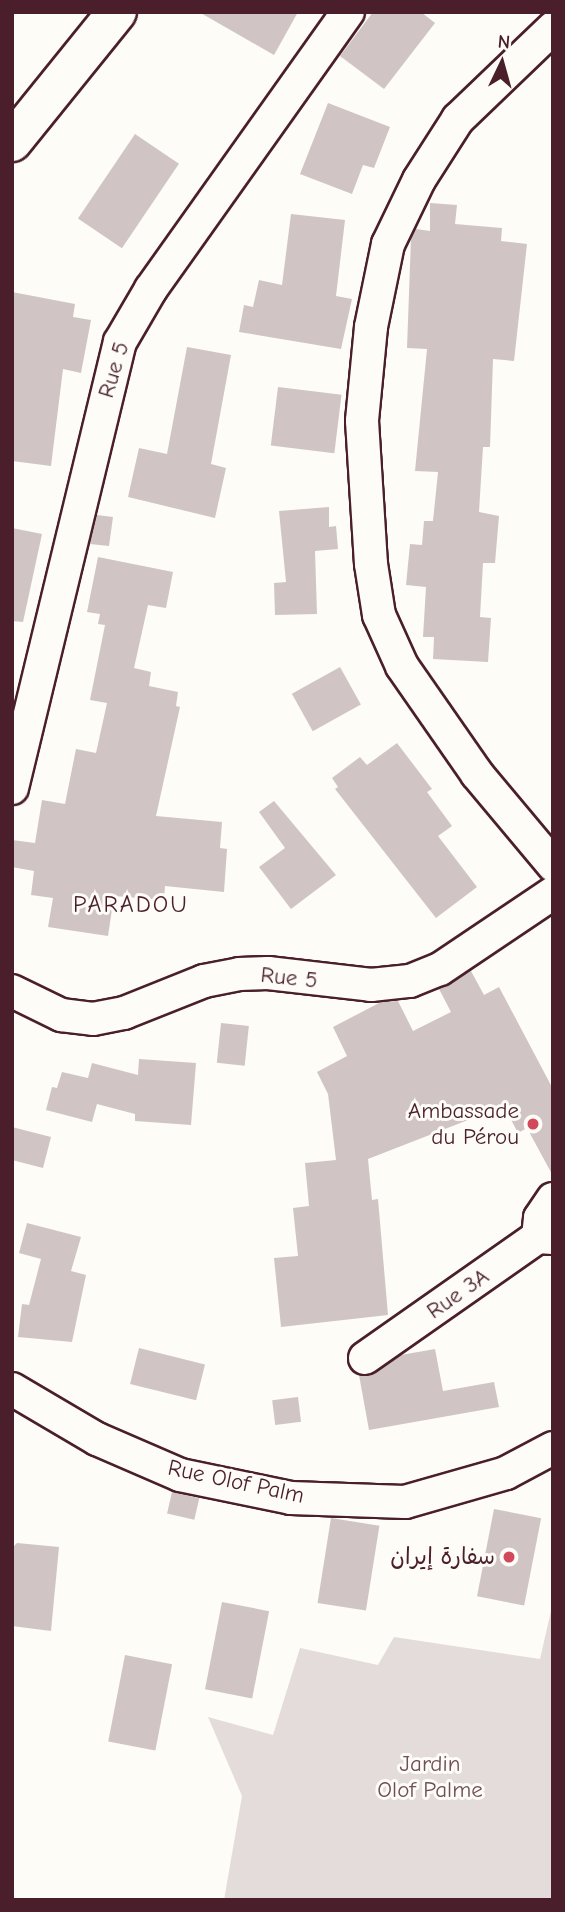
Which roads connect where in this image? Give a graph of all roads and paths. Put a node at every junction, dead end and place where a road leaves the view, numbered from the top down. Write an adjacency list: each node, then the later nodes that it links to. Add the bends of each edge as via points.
1 (117, 12): 4 (main road)
2 (348, 12): 5 (street, Rue 5, via 151,289 120,342)
3 (553, 28): 6 (street, via 458,119 419,180 388,244 370,327 362,421 379,615 402,666 477,774)
4 (12, 142)
5 (12, 788)
6 (553, 865)
7 (553, 893): 8 (street, Rue 5, via 440,969 410,981 371,985 239,974 93,1019 61,1015)
8 (12, 991)
9 (553, 1199): 10 (street, via 540,1218)
10 (545, 1238): 11 (street, Rue 3A)
11 (365, 1358)
12 (12, 1389): 13 (street, Rue Olof Palm, via 97,1439 180,1475 291,1498 405,1502 506,1473)
13 (553, 1448)

